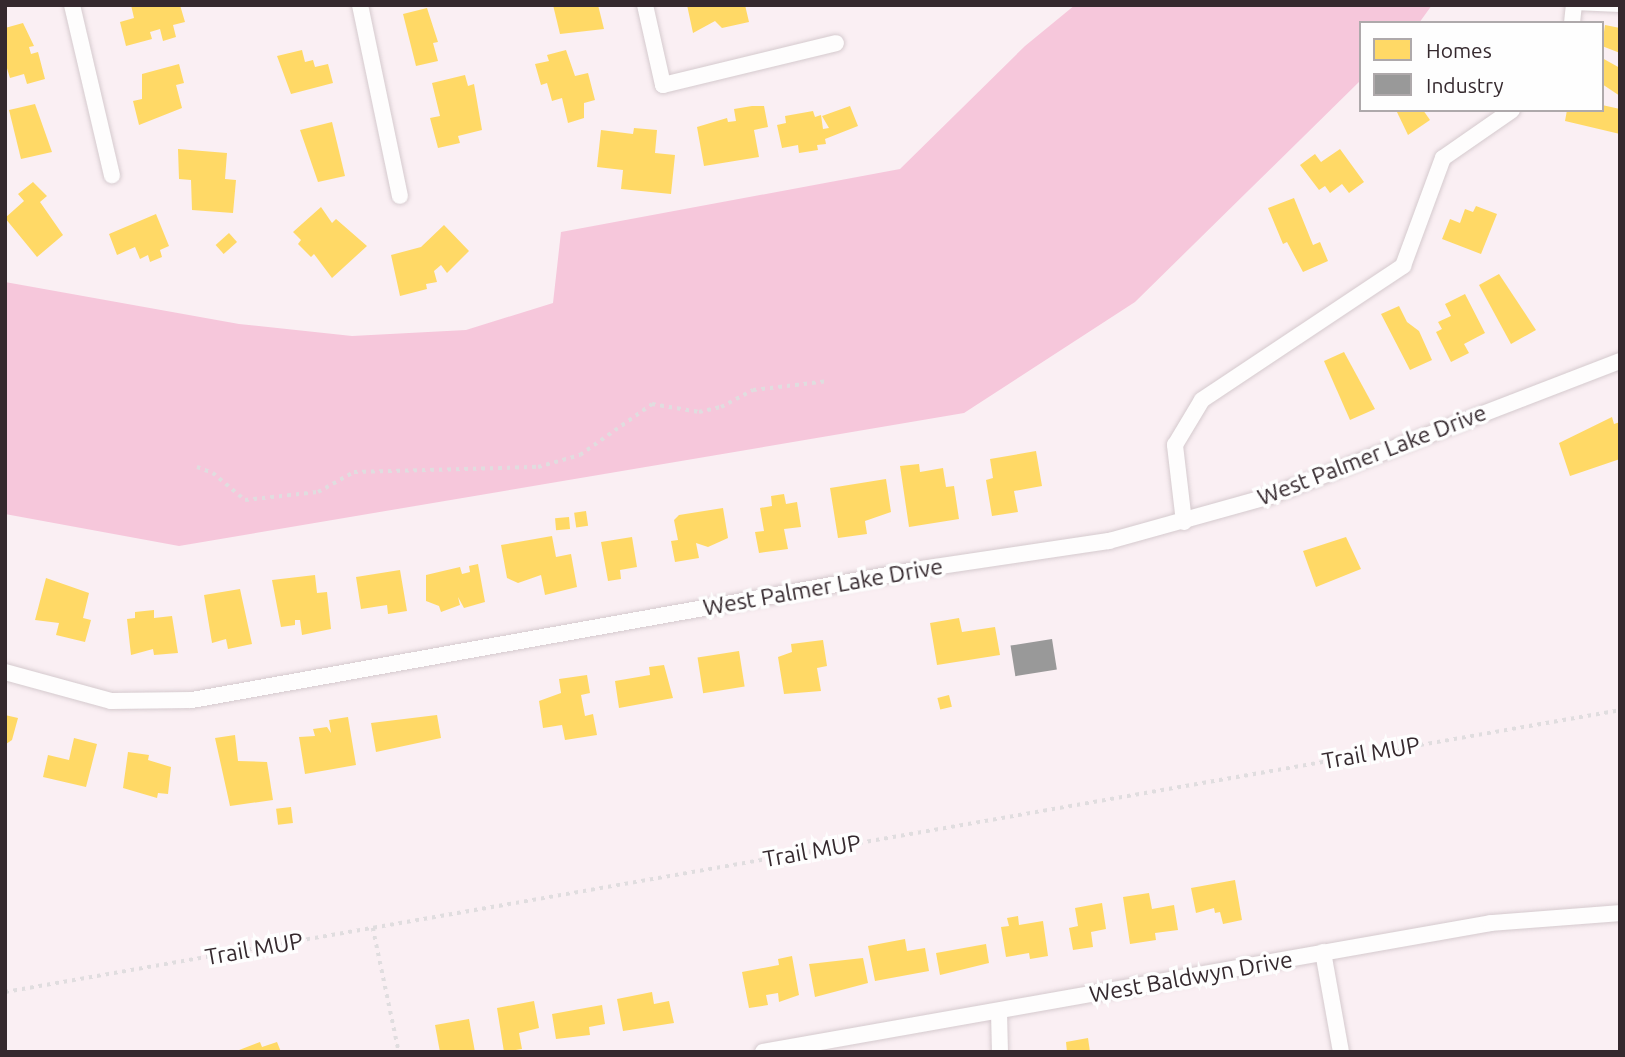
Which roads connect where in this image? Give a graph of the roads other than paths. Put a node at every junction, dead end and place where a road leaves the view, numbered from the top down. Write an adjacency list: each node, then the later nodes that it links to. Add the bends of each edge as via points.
1 (72, 5): 8 (street)
2 (360, 5): 9 (street)
3 (645, 5): 6 (street, via 663,85)
4 (1574, 6): 5 (lane)
5 (1620, 8)
6 (836, 43)
7 (1509, 112): 11 (street, via 1443,158 1403,267 1202,400 1175,445)
8 (112, 175)
9 (400, 196)
10 (1620, 360): 11 (street, West Palmer Lake Drive, via 1270,496)
11 (1184, 522): 12 (street, West Palmer Lake Drive, via 1109,541 908,571 192,700 111,701)
12 (5, 672)
13 (1620, 912): 14 (street, West Baldwyn Drive, via 1518,919)
14 (1323, 952): 15 (street, West Baldwyn Drive); 18 (street)
15 (999, 1012): 16 (street, West Baldwyn Drive); 17 (street)
16 (763, 1052)
17 (1000, 1052)
18 (1341, 1052)

